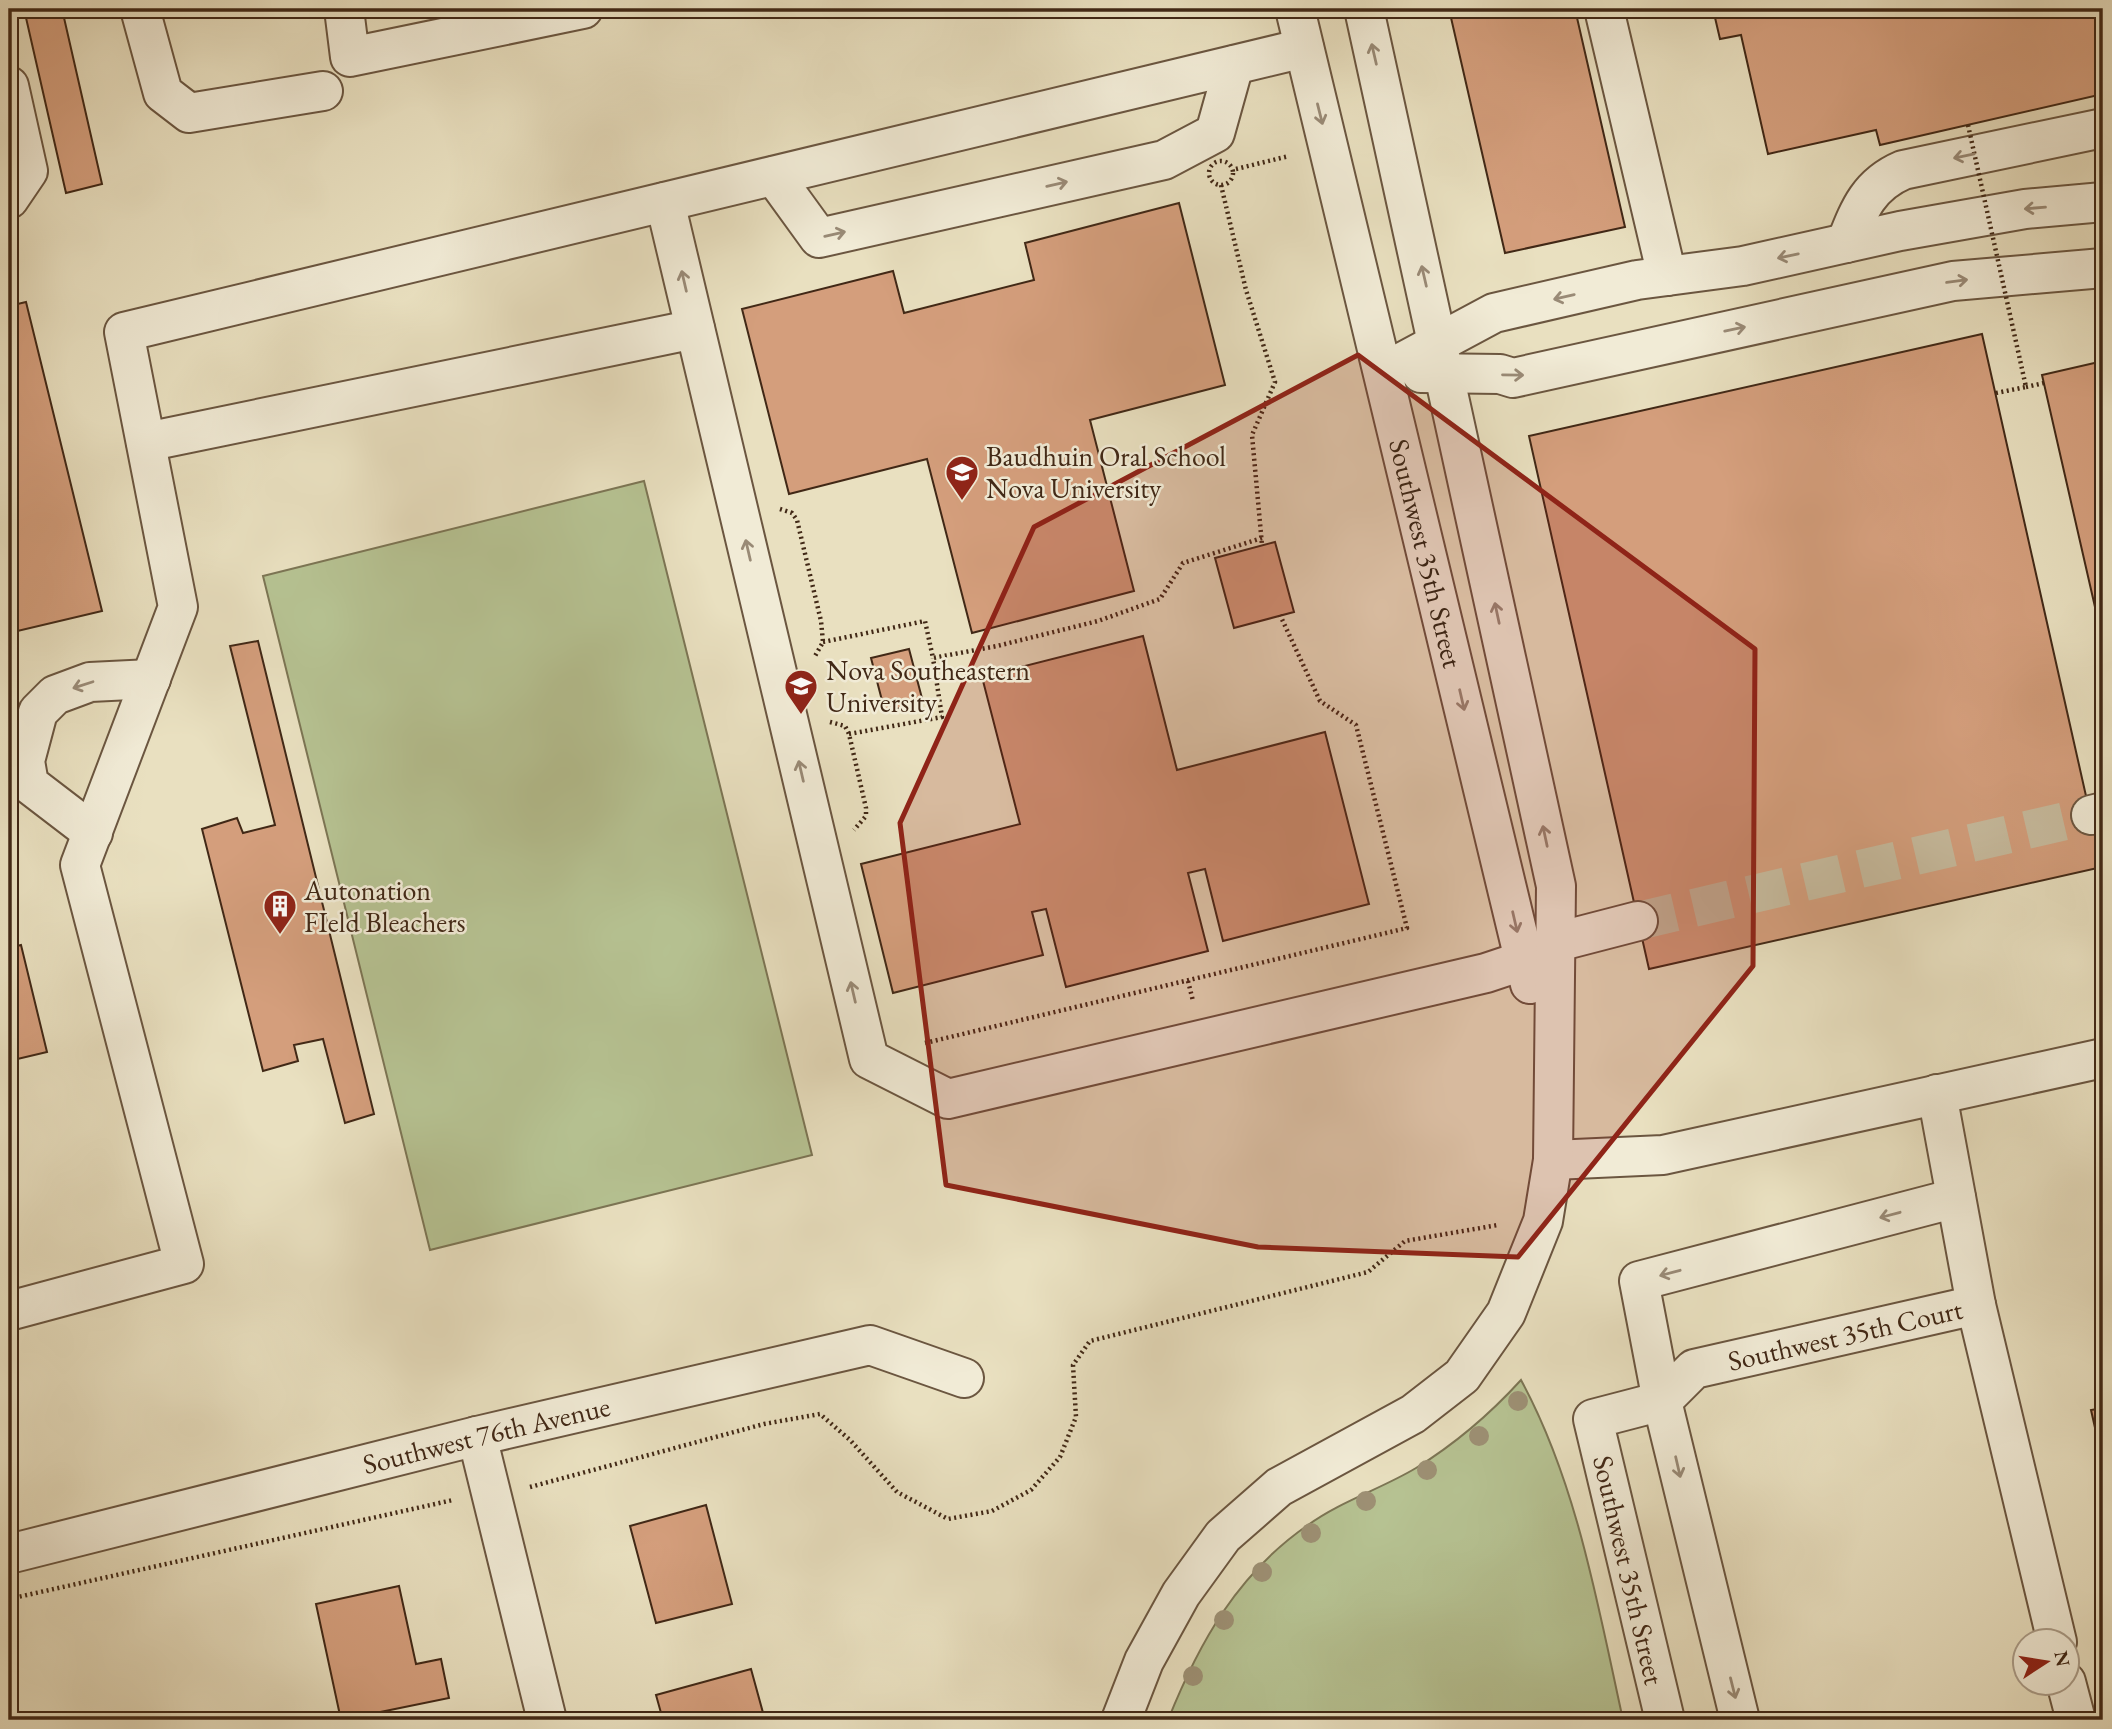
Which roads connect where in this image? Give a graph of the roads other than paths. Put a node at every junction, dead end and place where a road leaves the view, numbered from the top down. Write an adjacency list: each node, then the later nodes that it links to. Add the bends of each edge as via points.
1 (140, 9): 10 (street, via 163,93 190,113)
2 (344, 9): 3 (street, via 350,57)
3 (583, 9)
4 (1295, 9): 7 (street, Southwest 35th Street)
5 (1364, 9): 20 (street, Southwest 35th Street, one-way to 5)
6 (1604, 9): 18 (street)
7 (1304, 48): 8 (street); 21 (street, Southwest 35th Street, one-way to 21)
8 (1234, 65): 12 (street); 12 (street, one-way to 8, via 819,238 1164,160 1215,133)
9 (9, 86): 13 (street, via 28,171)
10 (323, 91)
11 (2103, 128): 16 (street, one-way to 16, via 1916,167 1885,178 1859,209)
12 (775, 176): 14 (street)
13 (9, 199)
14 (665, 202): 19 (street, one-way to 14); 22 (street, via 124,332)
15 (2103, 202): 16 (street, one-way to 16, via 2025,209)
16 (1846, 243): 18 (street, one-way to 18, via 1743,266)
17 (2103, 268): 20 (street, one-way to 17, via 1513,378 1953,281)
18 (1667, 276): 20 (street, one-way to 20, via 1494,313)
19 (695, 329): 22 (street); 26 (street, one-way to 19, via 1486,973 948,1099 869,1059)
20 (1442, 358): 21 (street); 26 (street, Southwest 35th Street, one-way to 20, via 1556,886)
21 (1384, 372): 26 (street, Southwest 35th Street, one-way to 26)
22 (146, 442): 23 (street, via 177,607)
23 (151, 678): 24 (street); 24 (street, one-way to 24, via 90,682 55,695 38,712 25,761 29,784)
24 (93, 832): 32 (street, via 80,865 184,1264)
25 (1638, 921): 26 (street)
26 (1541, 951): 29 (street, Southwest 35th Street, via 1554,1099)
27 (2103, 1058): 28 (street)
28 (1937, 1094): 29 (street, via 1663,1155); 30 (street)
29 (1553, 1160): 41 (street, Southwest 35th Street, via 1543,1221 1506,1313 1462,1376 1413,1414 1279,1487 1223,1536 1181,1594 1144,1661)
30 (1956, 1198): 31 (street); 34 (street, one-way to 34, via 1639,1281)
31 (1976, 1305): 34 (street, Southwest 35th Court, via 1694,1370); 38 (street, Southwest 35th Court)
32 (9, 1311)
33 (964, 1378): 36 (street, Southwest 76th Avenue, via 870,1345)
34 (1662, 1401): 35 (street, Southwest 35th Court); 43 (street, one-way to 43)
35 (1593, 1419): 42 (street, Southwest 35th Street)
36 (477, 1436): 37 (street, Southwest 76th Avenue); 40 (street)
37 (9, 1554)
38 (2054, 1628)
39 (2071, 1698): 44 (street)
40 (547, 1720)
41 (1121, 1720)
42 (1665, 1720)
43 (1740, 1720)
44 (2076, 1720)

